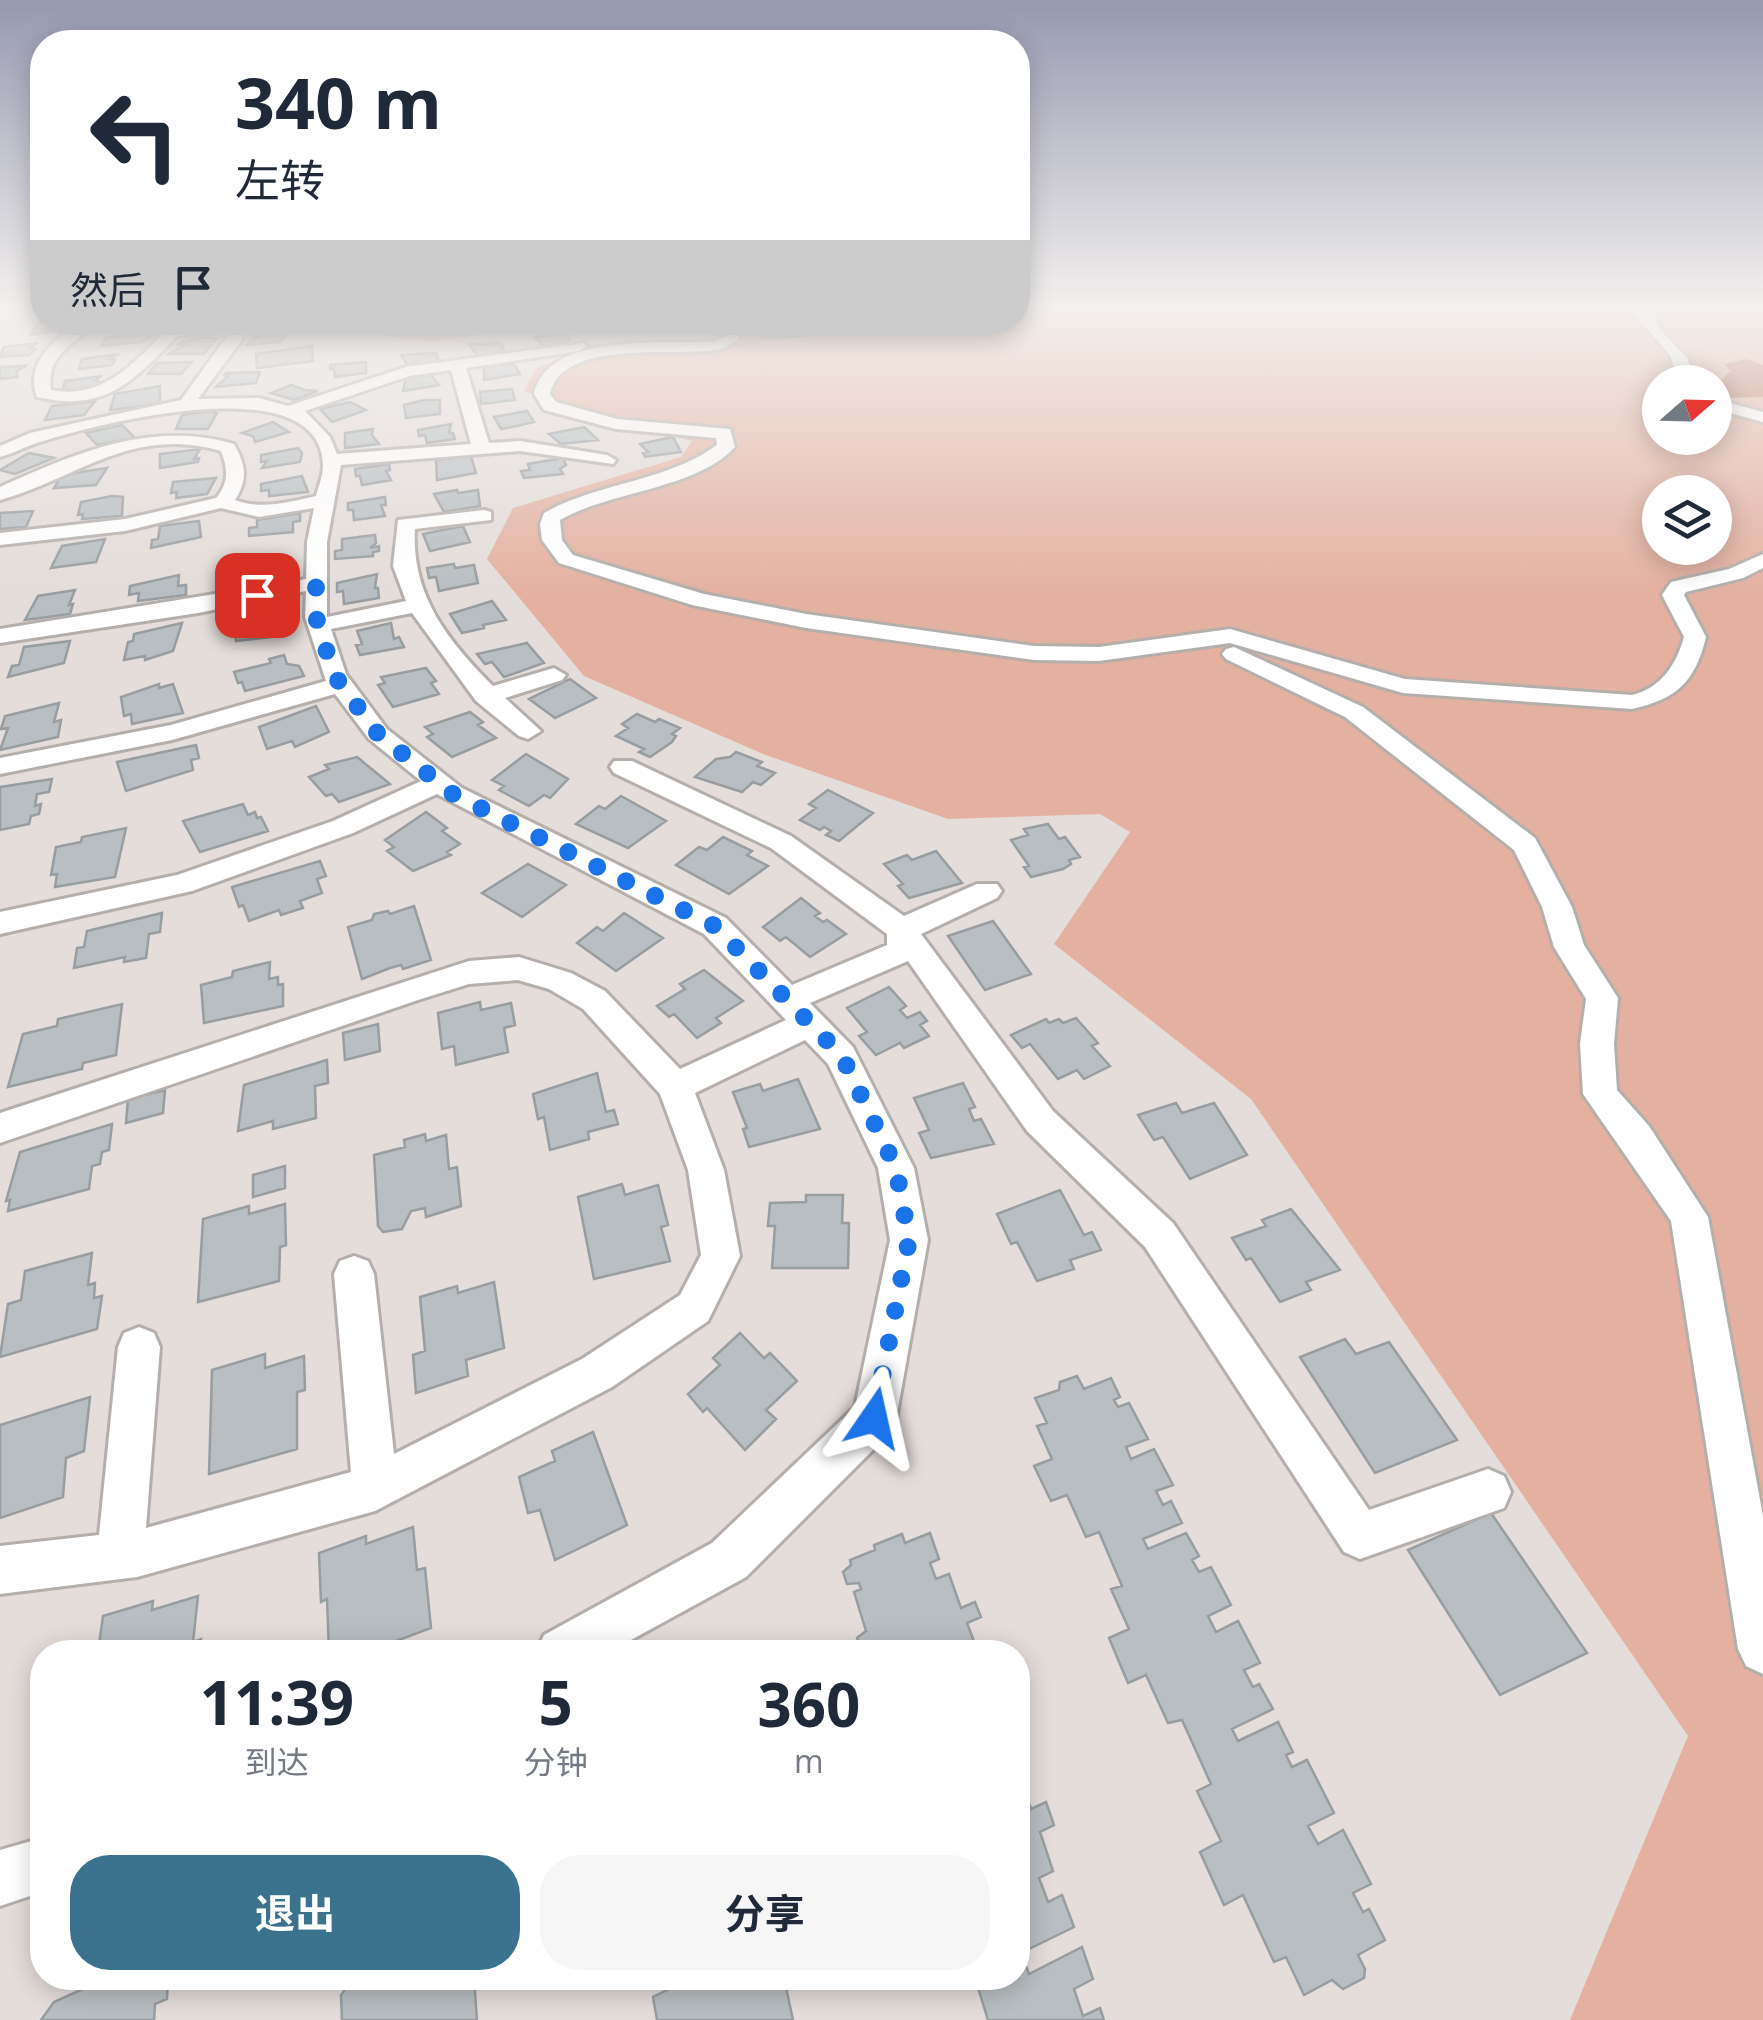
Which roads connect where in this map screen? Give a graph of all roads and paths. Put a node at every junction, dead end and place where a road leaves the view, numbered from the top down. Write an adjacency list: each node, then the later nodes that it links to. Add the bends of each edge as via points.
1 (189, 401): 5 (street)
2 (319, 401): 7 (street)
3 (464, 401): 9 (street)
4 (547, 401): 23 (street, via 616,424 724,433 726,447 693,470 594,494 551,517 548,532 566,558 700,600 1034,653 1099,654)
5 (187, 404): 7 (street, via 259,403); 10 (street, via 113,417)
6 (1732, 409): 8 (street)
7 (287, 412): 11 (street, via 324,441)
8 (1763, 417)
9 (481, 447): 11 (street); 12 (street)
10 (0, 452)
11 (330, 460): 14 (street)
12 (607, 460)
13 (0, 494): 15 (street, via 55,468 182,436 228,448 237,480)
14 (325, 500): 15 (street, via 284,509); 19 (street)
15 (223, 502): 17 (street, via 125,526)
16 (484, 516): 20 (street, via 406,524 404,567)
17 (0, 539)
18 (1763, 560): 23 (street, via 1736,574 1679,587 1673,595 1695,636 1692,650 1670,687 1632,702 1403,686 1253,640)
19 (316, 583): 21 (street); 22 (street)
20 (418, 605): 21 (street); 26 (street)
21 (318, 625): 25 (street)
22 (0, 636)
23 (1202, 641): 44 (street, via 1354,712 1525,846 1557,907 1569,948 1602,998 1600,1094 1689,1217)
24 (554, 676): 26 (street)
25 (340, 684): 28 (street, via 117,747); 30 (street, via 378,734)
26 (485, 696): 27 (street)
27 (528, 731)
28 (0, 766)
29 (623, 767): 33 (street, via 781,842)
30 (439, 783): 32 (street, via 343,828 182,884); 34 (street, via 715,926)
31 (988, 891): 33 (street)
32 (0, 923)
33 (902, 930): 34 (street, via 902,951); 40 (street, via 1040,1121 1159,1234 1360,1536)
34 (798, 1012): 35 (street); 43 (street, via 842,1056 896,1168 909,1240 874,1418 729,1560)
35 (675, 1087): 36 (street, via 594,1000 519,968 407,992); 39 (street, via 706,1170 721,1256 694,1308 597,1373)
36 (0, 1128)
37 (354, 1274): 39 (street)
38 (139, 1347): 41 (street)
39 (374, 1488): 41 (street)
40 (1488, 1492)
41 (120, 1558): 42 (street)
42 (0, 1570)
43 (583, 1640)
44 (1763, 1650)
45 (30, 1869): 46 (street)
46 (0, 1878)

